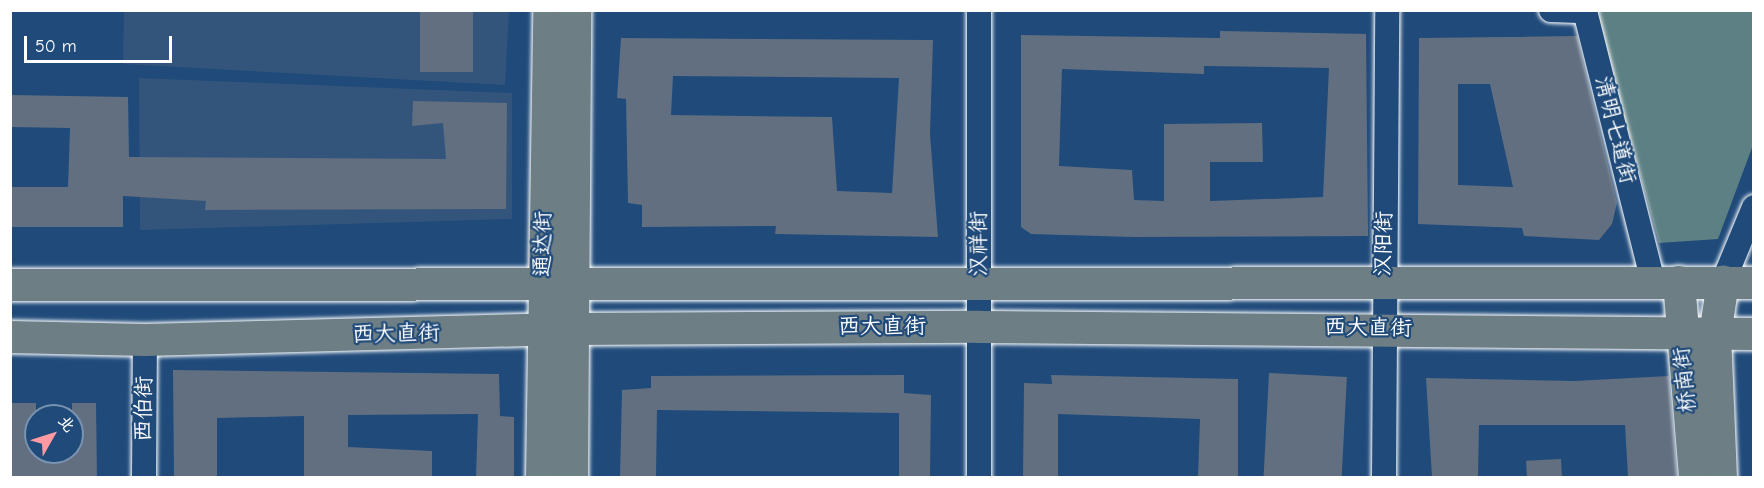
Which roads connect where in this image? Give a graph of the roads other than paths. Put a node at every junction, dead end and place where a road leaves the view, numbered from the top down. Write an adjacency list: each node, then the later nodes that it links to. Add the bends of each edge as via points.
1 (549, 10): 9 (main road, 通达街)
2 (574, 10): 10 (main road, 通达街)
3 (979, 10): 11 (street, 汉祥街)
4 (1387, 10): 8 (street, 汉阳街)
5 (1551, 10): 6 (street, 清明七道街)
6 (1585, 11): 12 (street, 清明七道街)
7 (1754, 207): 13 (street)
8 (1384, 279): 11 (main road, 西大直街); 12 (main road, 西大直街); 16 (street, 汉阳街)
9 (542, 280): 10 (main road, 西大直街); 14 (main road, 西大直街); 18 (main road, 通达街)
10 (573, 280): 11 (main road, 西大直街); 17 (main road, 通达街)
11 (979, 282): 15 (street, 汉祥街)
12 (1666, 282): 13 (main road, 西大直街); 20 (main road, 桥南街)
13 (1742, 282): 19 (main road, 桥南街)
14 (10, 285)
15 (979, 327): 16 (main road, 西大直街); 17 (main road, 西大直街); 26 (street, 汉祥街)
16 (1384, 328): 20 (main road, 西大直街); 27 (street, 汉阳街)
17 (572, 329): 18 (main road, 西大直街); 25 (main road, 通达街)
18 (541, 330): 22 (main road, 西大直街); 24 (main road, 通达街)
19 (1736, 334): 20 (main road, 西大直街); 29 (main road, 桥南街)
20 (1680, 335): 28 (main road, 桥南街)
21 (10, 337): 22 (main road, 西大直街)
22 (145, 340): 23 (street, 西伯街)
23 (144, 477)
24 (542, 477)
25 (573, 477)
26 (979, 477)
27 (1384, 477)
28 (1695, 477)
29 (1721, 477)

